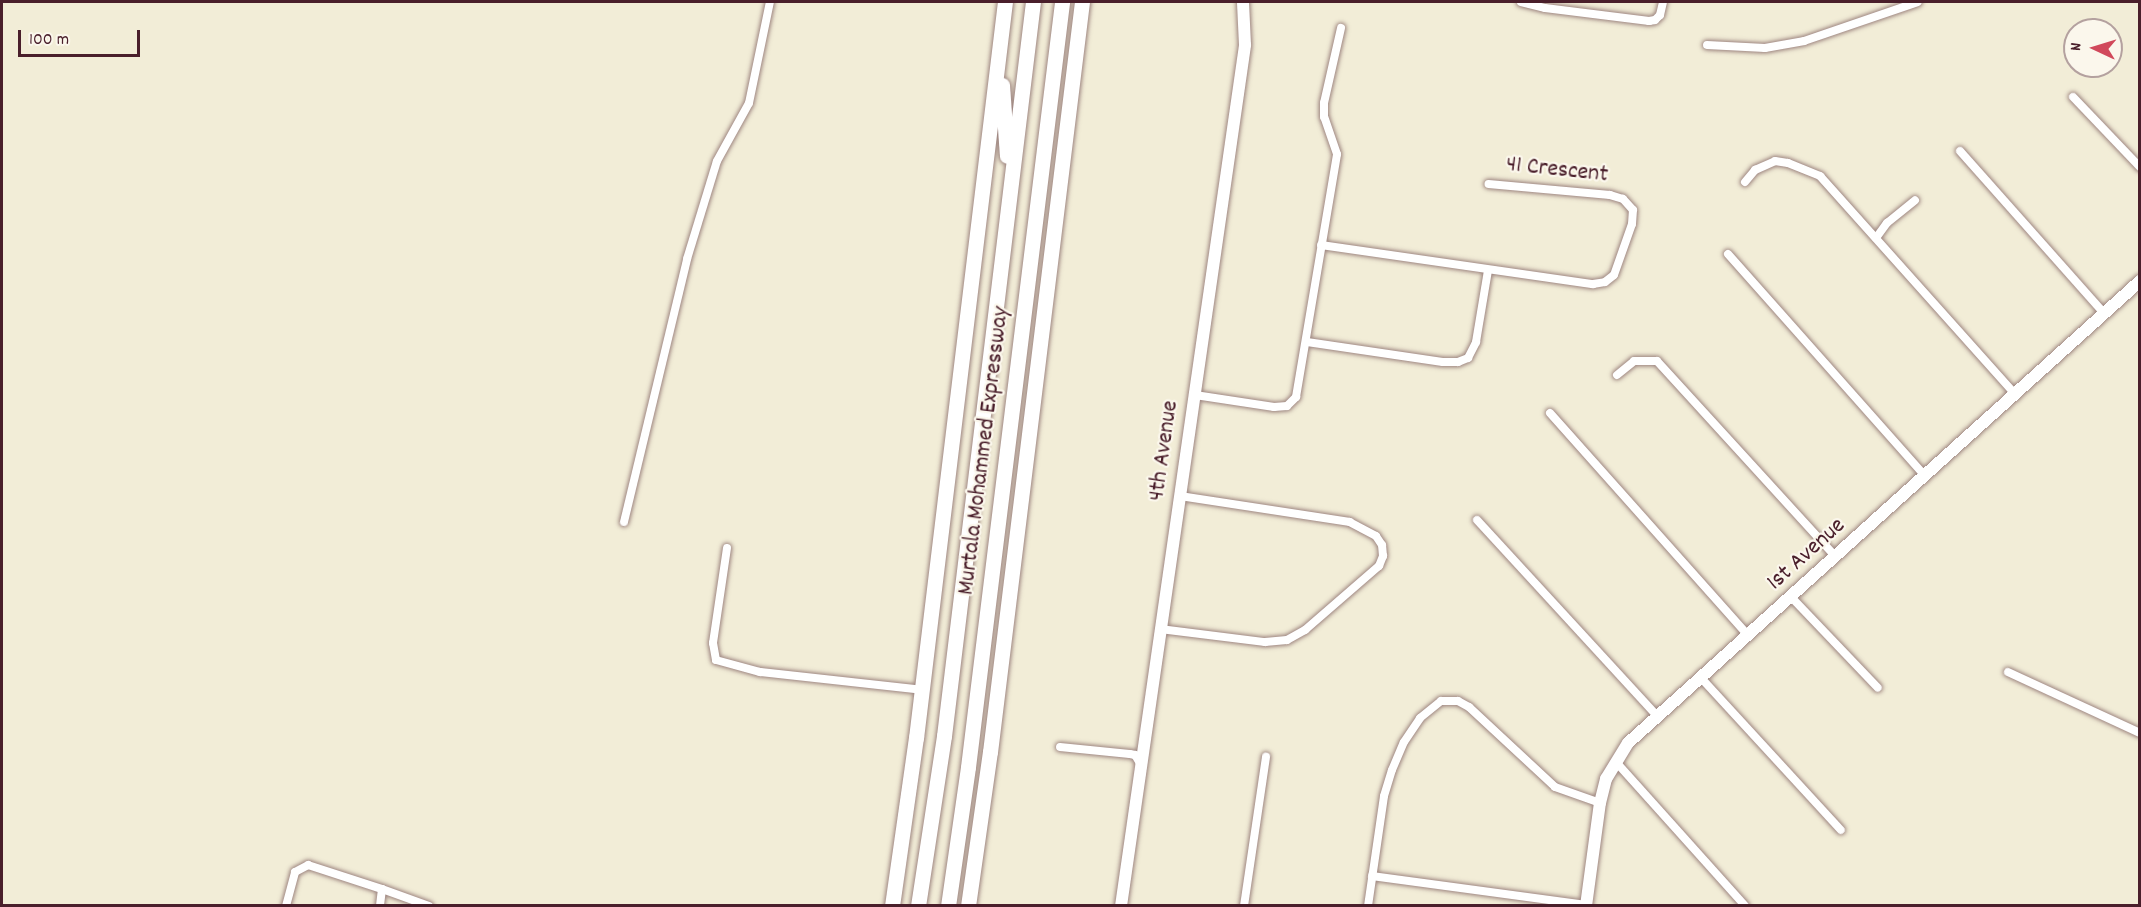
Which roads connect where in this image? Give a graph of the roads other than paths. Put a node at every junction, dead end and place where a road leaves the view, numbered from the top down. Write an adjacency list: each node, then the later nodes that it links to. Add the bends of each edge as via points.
1 (770, 2): 36 (street, via 749,103 717,161 687,259)
2 (1005, 2): 12 (highway, Murtala Mohammed Expressway)
3 (1033, 2): 20 (highway, Murtala Mohammed Expressway)
4 (1062, 2): 19 (highway, Murtala Mohammed Expressway)
5 (1082, 2): 13 (highway, Murtala Mohammed Expressway)
6 (1243, 2): 31 (street, 4th Avenue, via 1245,45)
7 (1521, 2): 8 (street, via 1649,21 1660,15)
8 (1663, 2)
9 (1918, 2): 11 (street, via 1804,41 1765,48)
10 (1341, 28): 23 (street, via 1324,104 1324,117 1337,154)
11 (1707, 45)
12 (999, 52): 20 (highway); 45 (highway, Murtala Mohammed Expressway)
13 (1074, 68): 19 (highway); 63 (highway, Murtala Mohammed Expressway)
14 (2073, 97): 16 (street)
15 (1960, 151): 27 (street)
16 (2139, 167)
17 (1745, 182): 22 (street, via 1755,170 1775,161 1820,176)
18 (1488, 184): 25 (street, 41 Crescent, via 1610,195 1623,199 1633,210 1625,249 1614,274 1605,282 1593,284)
19 (1040, 190): 62 (highway, Murtala Mohammed Expressway)
20 (1010, 191): 61 (highway, Murtala Mohammed Expressway, via 944,736)
21 (1915, 200): 22 (street, via 1887,222)
22 (1876, 238): 30 (street)
23 (1322, 245): 25 (street, 41 Crescent); 28 (street)
24 (1728, 254): 33 (street)
25 (1488, 270): 28 (street, via 1476,342 1468,358 1458,362)
26 (2139, 282): 27 (street, 1st Avenue)
27 (2104, 313): 30 (street, 1st Avenue)
28 (1307, 342): 31 (street, via 1296,397 1287,406)
29 (1617, 375): 38 (street, via 1634,361 1657,361)
30 (2015, 394): 33 (street, 1st Avenue)
31 (1195, 395): 34 (street, 4th Avenue)
32 (1550, 412): 41 (street)
33 (1924, 476): 38 (street, 1st Avenue)
34 (1180, 496): 40 (street, 4th Avenue); 40 (street, via 1350,522 1376,536 1383,556 1378,566 1305,630 1287,640 1265,642)
35 (1477, 520): 46 (street)
36 (624, 522)
37 (728, 548): 45 (street, via 713,643 716,660 760,672)
38 (1836, 558): 39 (street, 1st Avenue)
39 (1792, 598): 41 (street, 1st Avenue); 44 (street)
40 (1160, 628): 51 (street, 4th Avenue)
41 (1749, 636): 43 (street, 1st Avenue)
42 (2008, 672): 47 (street)
43 (1702, 679): 46 (street, 1st Avenue); 53 (street)
44 (1878, 688)
45 (922, 690): 60 (highway, Murtala Mohammed Expressway)
46 (1658, 717): 50 (street, 1st Avenue, via 1628,743)
47 (2139, 733)
48 (1060, 747): 51 (street, via 1135,755)
49 (1266, 757): 65 (street)
50 (1616, 762): 52 (street, 1st Avenue, via 1606,779); 67 (street)
51 (1141, 766): 64 (street, 4th Avenue)
52 (1600, 803): 54 (street, via 1555,787 1469,707 1458,700 1441,701 1420,718 1392,770 1384,796); 56 (street, 1st Avenue)
53 (1840, 830)
54 (1372, 876): 56 (street); 66 (street)
55 (382, 890): 57 (street, via 308,865 295,872); 58 (street); 59 (street)
56 (1586, 905)
57 (286, 906)
58 (380, 906)
59 (429, 906)
60 (892, 906)
61 (918, 906)
62 (948, 906)
63 (968, 906)
64 (1121, 906)
65 (1244, 906)
66 (1368, 906)
67 (1745, 906)

